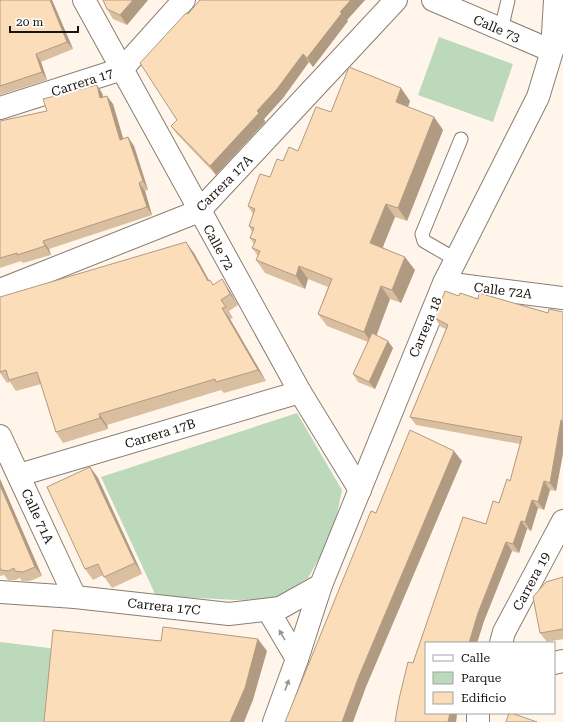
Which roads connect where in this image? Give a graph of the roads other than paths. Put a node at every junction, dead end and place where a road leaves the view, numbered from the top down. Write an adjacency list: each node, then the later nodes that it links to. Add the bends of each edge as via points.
1 (84, 0): 9 (street, Calle 72)
2 (184, 0): 9 (street, Carrera 17)
3 (396, 0): 12 (street, Carrera 17A)
4 (433, 0): 7 (street, Calle 73)
5 (508, 0): 7 (lane)
6 (555, 0): 8 (street, Carrera 18)
7 (501, 30): 8 (street, Calle 73)
8 (558, 51): 13 (street, Carrera 18, via 538,97)
9 (122, 69): 10 (street, Carrera 17); 12 (street, Calle 72)
10 (0, 108)
11 (461, 139): 13 (lane, via 422,234 424,241)
12 (199, 211): 15 (street, Carrera 17A); 17 (street, Calle 72)
13 (455, 259): 14 (street, Carrera 18)
14 (444, 283): 16 (street, Calle 72A); 20 (street, Carrera 18)
15 (0, 290)
16 (563, 298)
17 (300, 392): 19 (street, Carrera 17B); 20 (street, Calle 72)
18 (0, 436): 19 (street, Calle 71A)
19 (19, 475): 24 (street, Calle 71A)
20 (360, 490): 22 (street, Carrera 18)
21 (563, 520): 26 (street, Carrera 19)
22 (321, 585): 25 (street, Carrera 17C, via 293,602); 27 (street, Carrera 18)
23 (0, 592): 24 (street, Carrera 17C)
24 (76, 597): 25 (street, Carrera 17C, via 230,614)
25 (268, 610): 27 (street, one-way to 25)
26 (500, 642)
27 (297, 659): 28 (street, Carrera 18, one-way to 27)
28 (274, 722)

